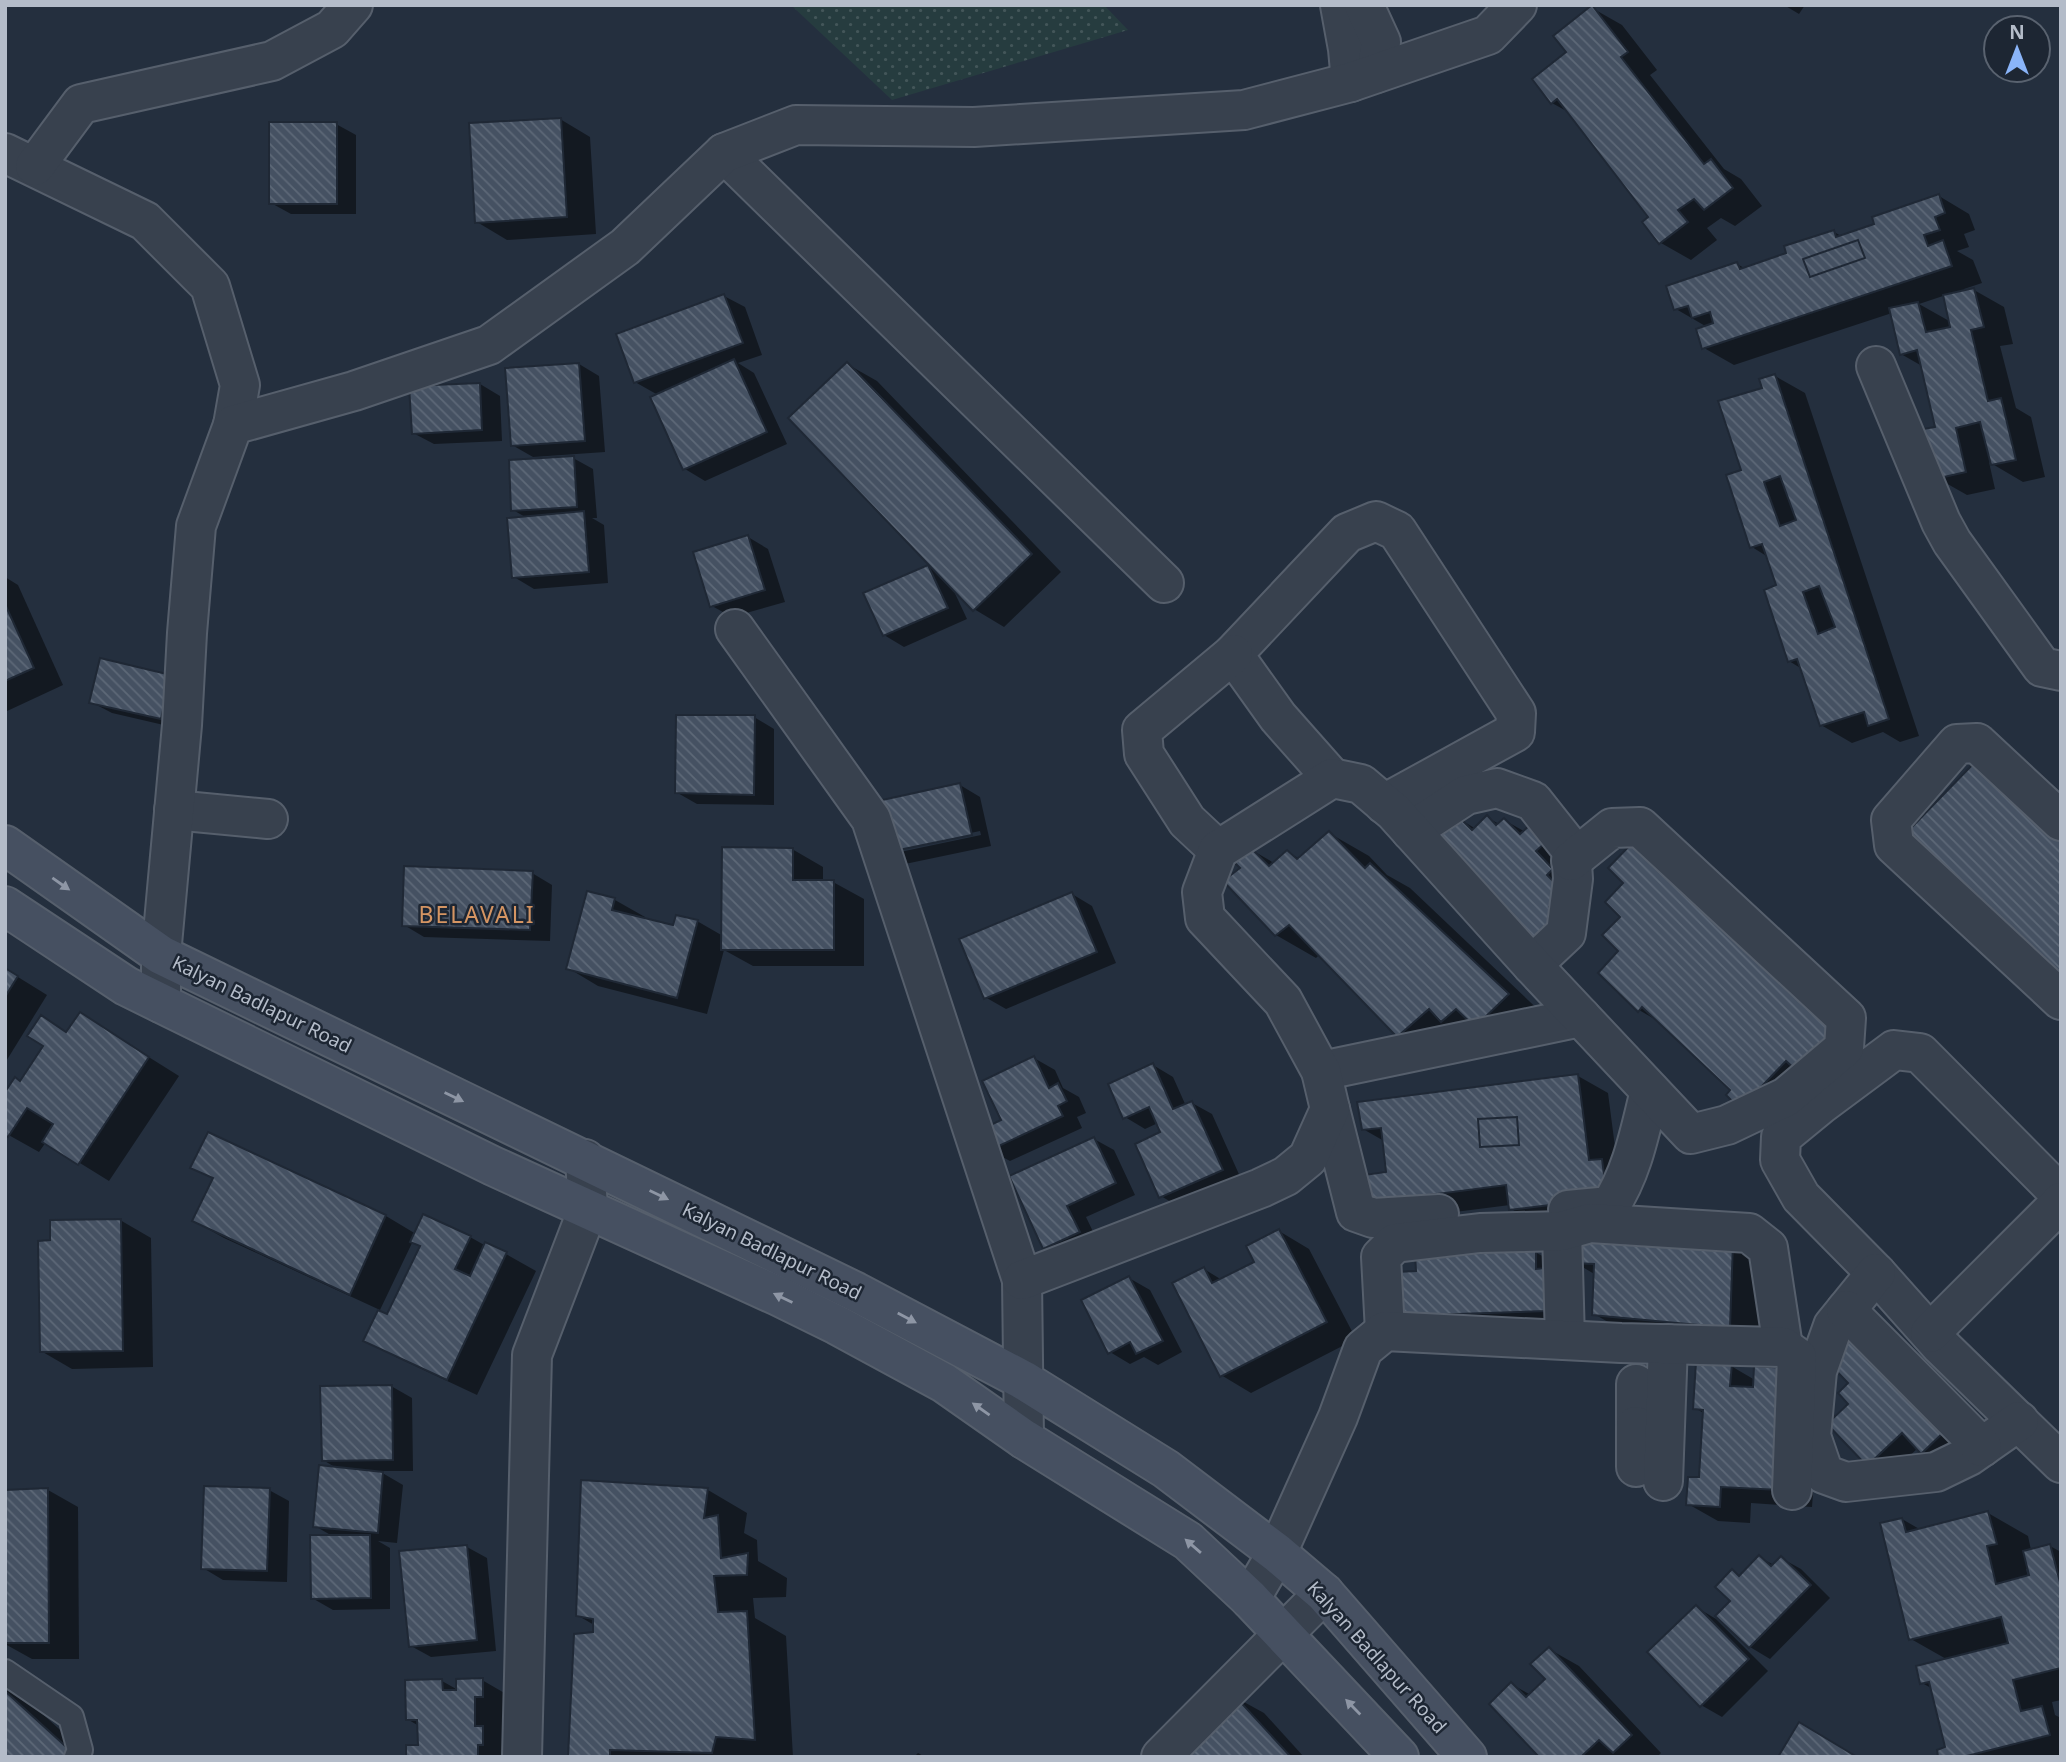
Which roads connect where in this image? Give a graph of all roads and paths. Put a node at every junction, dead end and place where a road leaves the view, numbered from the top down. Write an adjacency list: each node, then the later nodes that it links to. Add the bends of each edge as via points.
1 (353, 5): 7 (street, via 332,29 272,61 80,104)
2 (1340, 5): 5 (street, via 1348,49)
3 (1364, 5): 5 (street, via 1381,42)
4 (1517, 5): 5 (street, via 1488,35)
5 (1363, 78): 6 (street, via 1244,110 974,127 796,125)
6 (724, 153): 9 (street, via 625,247 489,345 354,391); 10 (street)
7 (20, 160): 9 (street, via 145,221 210,286 240,385)
8 (1877, 366): 13 (street, via 1952,542 2042,667)
9 (233, 425): 16 (street, via 196,526)
10 (1164, 583)
11 (735, 628): 40 (street, via 871,819)
12 (1233, 654): 14 (street, via 1278,717); 15 (street, via 1347,533 1376,521 1397,531 1516,713 1515,732); 21 (street, via 1142,730 1144,754 1187,821)
13 (2061, 671)
14 (1332, 778): 15 (street, via 1361,785); 21 (street)
15 (1384, 804): 19 (street)
16 (174, 810): 17 (street); 24 (street)
17 (268, 819)
18 (2061, 821): 26 (street, via 1977,743 1957,744 1892,820 1894,845)
19 (1411, 831): 22 (street, via 1466,794 1497,788 1533,801 1571,849); 25 (street)
20 (5, 845): 24 (main road, Kalyan Badlapur Road, one-way to 24)
21 (1218, 850): 29 (street, via 1202,892 1205,918 1283,1002)
22 (1571, 861): 25 (street, via 1566,933); 31 (street, via 1612,828 1640,827 1846,1018 1844,1048 1786,1097 1727,1125 1691,1135)
23 (5, 906): 27 (main road, via 126,986)
24 (161, 955): 27 (street); 30 (main road, Kalyan Badlapur Road)
25 (1532, 965): 28 (street)
26 (2061, 1000)
27 (161, 1003): 33 (main road)
28 (1581, 1017): 29 (street); 31 (street)
29 (1321, 1071): 32 (street)
30 (416, 1078): 33 (main road); 34 (main road, Kalyan Badlapur Road, one-way to 34)
31 (1650, 1091): 32 (street, via 1631,1165 1610,1206 1497,1217 1485,1211 1373,1218 1356,1212)
32 (1330, 1109): 40 (street, via 1308,1158 1286,1176)
33 (394, 1117): 37 (main road)
34 (585, 1159): 37 (street); 41 (main road, Kalyan Badlapur Road, one-way to 41)
35 (2061, 1195): 39 (street, via 1920,1053 1894,1050 1781,1137 1780,1160 1801,1197)
36 (2061, 1202): 45 (street)
37 (588, 1209): 43 (main road, one-way to 37); 64 (street, via 532,1355)
38 (1562, 1231): 44 (street, via 1480,1233 1395,1243 1381,1257); 46 (street); 48 (street, via 1590,1223 1749,1233 1768,1248)
39 (1877, 1273): 42 (street); 45 (street)
40 (1021, 1280): 49 (street)
41 (856, 1292): 43 (main road); 49 (main road, Kalyan Badlapur Road, one-way to 49)
42 (1846, 1310): 54 (street); 54 (street, via 1833,1326 1817,1371 1811,1436 1824,1474 1846,1482 1936,1472)
43 (837, 1325): 53 (main road, one-way to 43, via 944,1383)
44 (1385, 1331): 46 (street); 58 (street, via 1363,1349)
45 (1930, 1333): 51 (street)
46 (1565, 1340): 47 (street)
47 (1668, 1344): 48 (street); 52 (street)
48 (1783, 1347): 57 (street, via 1797,1357)
49 (1023, 1380): 53 (street); 58 (main road, Kalyan Badlapur Road, via 1166,1469)
50 (1636, 1384): 52 (street)
51 (2018, 1421): 54 (street); 55 (street)
52 (1650, 1428): 56 (street)
53 (1024, 1439): 60 (main road, one-way to 53, via 1188,1541)
54 (1982, 1447)
55 (2061, 1463)
56 (1649, 1474)
57 (1793, 1490)
58 (1277, 1553): 59 (main road, Kalyan Badlapur Road); 60 (street)
59 (1324, 1593): 61 (street); 67 (main road, Kalyan Badlapur Road)
60 (1250, 1600): 61 (main road)
61 (1283, 1634): 65 (street); 66 (main road, one-way to 61)
62 (5, 1672): 63 (lane, via 71,1717 80,1750)
63 (77, 1757)
64 (522, 1757)
65 (1161, 1757)
66 (1399, 1757)
67 (1467, 1757)

